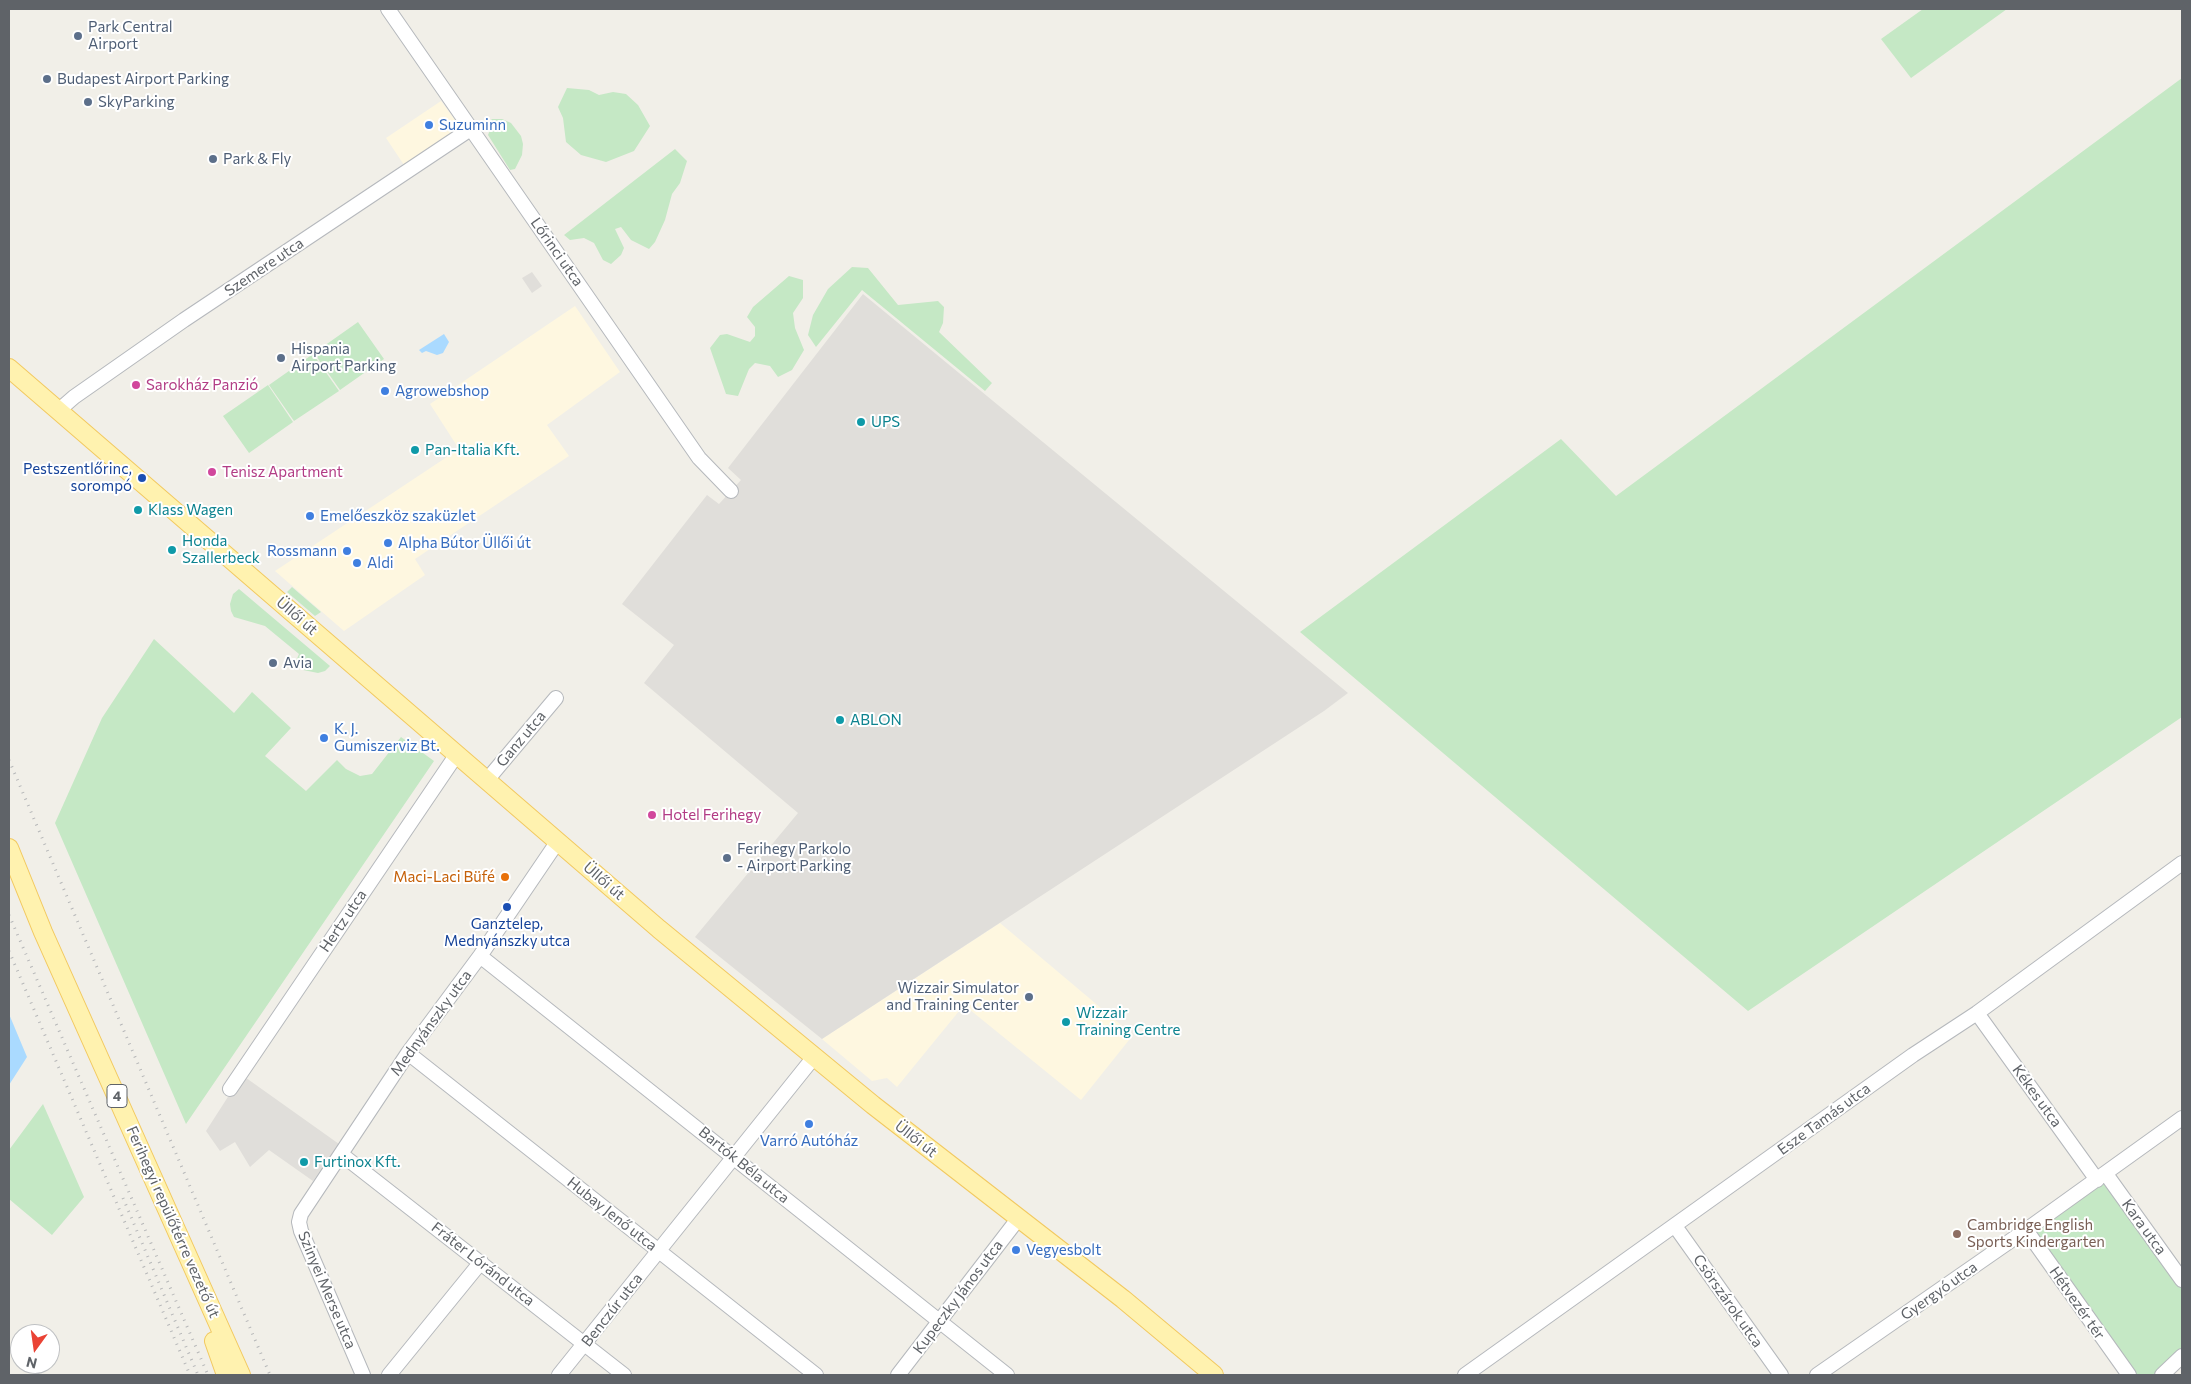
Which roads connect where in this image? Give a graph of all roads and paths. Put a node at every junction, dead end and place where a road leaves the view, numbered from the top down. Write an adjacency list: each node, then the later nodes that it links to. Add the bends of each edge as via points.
1 (388, 9): 2 (street, Lőrinci utca)
2 (472, 128): 4 (street, Szemere utca, via 184,320); 5 (street, Lőrinci utca, via 699,458)
3 (9, 368): 4 (main road, Üllői út)
4 (58, 411): 7 (main road, Üllői út)
5 (731, 491)
6 (556, 698): 8 (street, Ganz utca)
7 (456, 754): 8 (main road, Üllői út); 17 (street, Hertz utca)
8 (486, 780): 9 (main road, Üllői út)
9 (558, 842): 13 (street, Mednyánszky utca); 16 (main road, Üllői út)
10 (9, 848): 33 (main road, Ferihegyi repülőtérre vezető út / 4, via 47,941)
11 (2182, 863): 14 (street, Esze Tamás utca)
12 (9, 879): 32 (main road, Ferihegyi repülőtérre vezető út / 4, via 217,1348)
13 (480, 956): 15 (street, Mednyánszky utca); 20 (street, Bartók Béla utca)
14 (1977, 1013): 21 (street, Kékes utca); 24 (street, Esze Tamás utca, via 1913,1054)
15 (408, 1053): 19 (street, Mednyánszky utca); 26 (street, Hubay Jenő utca)
16 (814, 1056): 20 (street, Benczúr utca); 23 (main road, Üllői út)
17 (230, 1089)
18 (2182, 1118): 21 (street, Gyergyó utca)
19 (341, 1154): 22 (street, Mednyánszky utca); 27 (street, Fráter Lóránd utca)
20 (733, 1155): 26 (street, Benczúr utca); 29 (street, Bartók Béla utca)
21 (2102, 1177): 25 (street, Gyergyó utca); 28 (street, Kara utca)
22 (305, 1205): 34 (street, Szinyei Merse utca, via 299,1222 301,1231)
23 (1018, 1219): 29 (street, Kupeczky János utca); 41 (main road, Üllői út, via 1123,1299)
24 (1675, 1226): 42 (street, Esze Tamás utca); 43 (street, Csörszárok utca)
25 (2026, 1230): 44 (street, Gyergyó utca); 45 (street, Hétvezér tér)
26 (658, 1251): 30 (street, Benczúr utca); 38 (street, Hubay Jenő utca)
27 (481, 1262): 30 (street, Fráter Lóránd utca); 35 (street)
28 (2182, 1280)
29 (939, 1322): 39 (street, Kupeczky János utca); 40 (street, Bartók Béla utca)
30 (584, 1344): 36 (street, Benczúr utca); 37 (street, Fráter Lóránd utca)
31 (2182, 1356): 46 (street)
32 (226, 1375)
33 (241, 1375)
34 (362, 1375)
35 (389, 1375)
36 (559, 1375)
37 (624, 1375)
38 (816, 1375)
39 (898, 1375)
40 (1007, 1375)
41 (1214, 1375)
42 (1465, 1375)
43 (1781, 1375)
44 (1817, 1375)
45 (2129, 1375)
46 (2162, 1375)

